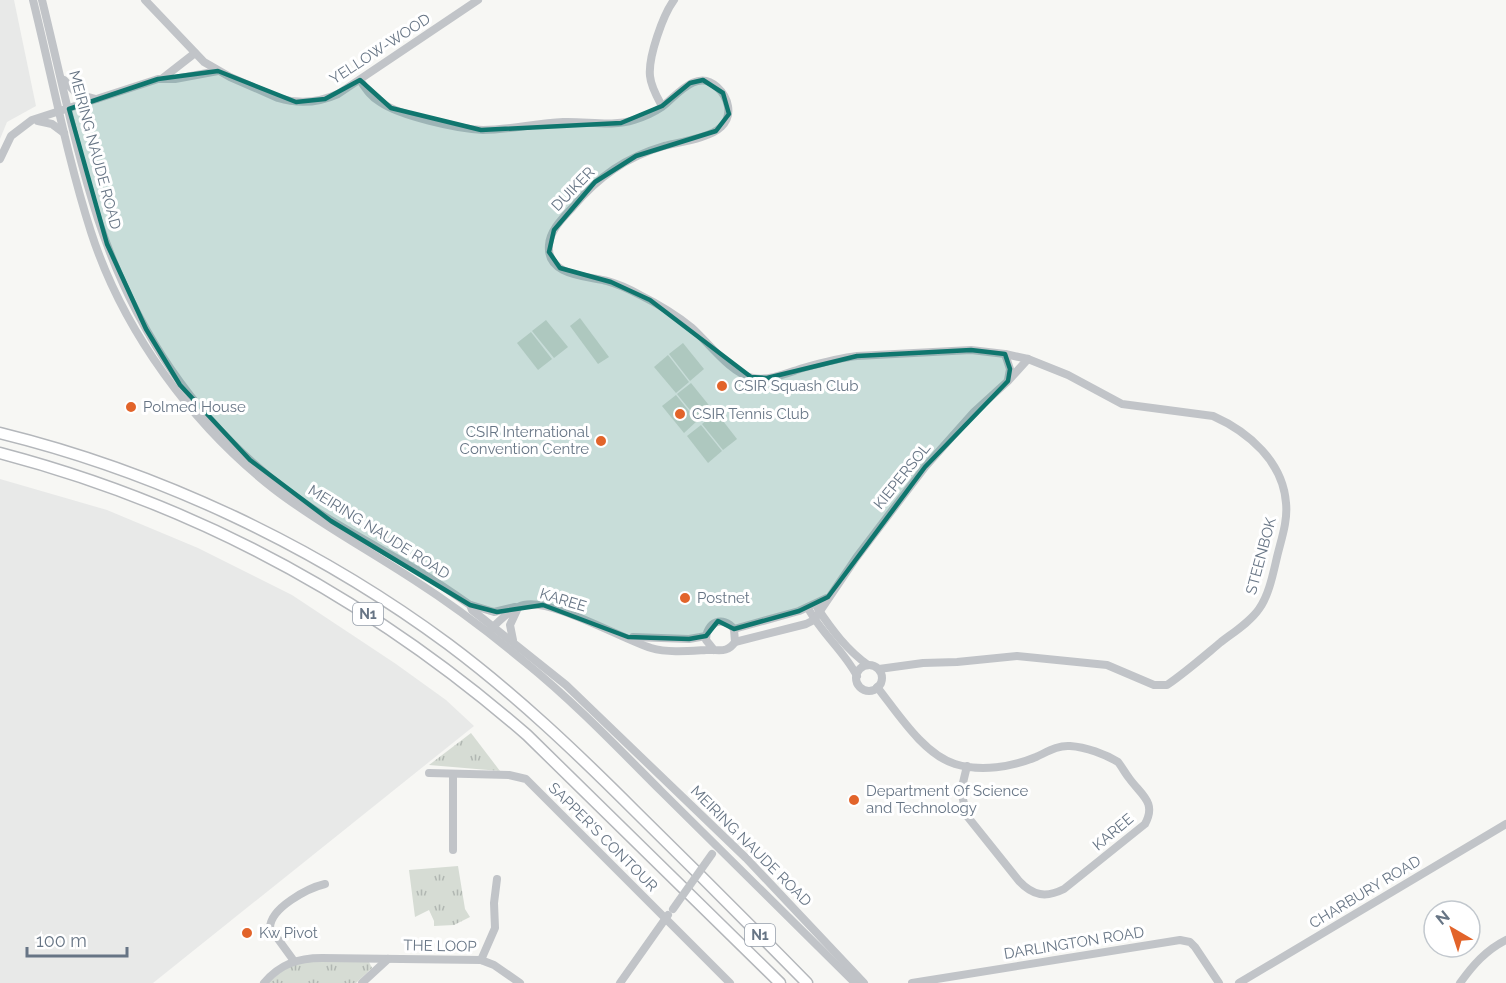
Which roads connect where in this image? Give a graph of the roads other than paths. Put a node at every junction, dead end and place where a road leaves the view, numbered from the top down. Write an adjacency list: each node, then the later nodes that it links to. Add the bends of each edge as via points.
1 (33, 0): 14 (street, MEIRING NAUDE ROAD)
2 (42, 0): 8 (street, MEIRING NAUDE ROAD)
3 (145, 0): 6 (street, YELLOW-WOOD)
4 (478, 0): 10 (street, YELLOW-WOOD)
5 (674, 0): 12 (street, via 651,61 651,85)
6 (195, 53): 7 (street, YELLOW-WOOD); 9 (street)
7 (218, 71): 9 (street); 10 (street, YELLOW-WOOD, via 296,102 325,99)
8 (60, 73): 11 (street, via 75,93); 13 (street, MEIRING NAUDE ROAD)
9 (163, 78): 11 (street)
10 (360, 80): 12 (street, DUIKER, via 374,98 391,108 443,124 481,130 554,123 621,123 644,117)
11 (97, 99): 13 (street)
12 (662, 106): 18 (street, DUIKER, via 690,83 703,80 723,93 729,114 716,131 636,156 595,182 554,230 549,252 560,268 611,282 650,300 690,327 739,372 751,377 767,378 857,356 971,350)
13 (69, 109): 14 (street); 24 (street, MEIRING NAUDE ROAD, via 98,219 116,268 156,348 180,385 250,460 306,504)
14 (60, 112): 15 (street); 16 (street, MEIRING NAUDE ROAD)
15 (32, 120): 16 (street, via 52,124); 17 (street, via 11,136)
16 (65, 134): 29 (street, MEIRING NAUDE ROAD, via 92,234 107,272 136,330 195,414 243,463 298,507)
17 (0, 159)
18 (1005, 354): 19 (street, DUIKER); 20 (street, via 1010,369)
19 (1028, 359): 20 (street, KIEPERSOL); 39 (street, STEENBOK, via 1122,404 1213,416 1249,436 1273,464 1287,504 1263,603 1231,634 1162,686 1107,665 1060,659 1001,656)
20 (1008, 381): 23 (street, KIEPERSOL, via 925,467)
21 (0, 433): 64 (highway, N1, via 135,474 180,493 295,548 409,617 488,676 583,760)
22 (0, 453): 63 (highway, N1, via 103,484 189,518 286,565 366,612 437,662 526,735)
23 (828, 597): 26 (street); 27 (street)
24 (470, 605): 25 (street, via 494,612); 29 (street, MEIRING NAUDE ROAD)
25 (519, 606): 29 (street, KAREE); 32 (street, KAREE, via 543,605); 33 (street, via 510,625)
26 (812, 606): 27 (street); 28 (street); 30 (street)
27 (821, 613): 28 (street); 38 (street, via 855,656)
28 (814, 620): 35 (street); 41 (street, via 838,646)
29 (491, 629): 33 (street, MEIRING NAUDE ROAD); 50 (street, MEIRING NAUDE ROAD, via 551,683)
30 (734, 629): 31 (street, via 727,622 718,621 711,624); 35 (street)
31 (706, 636): 34 (street, KAREE); 36 (street)
32 (628, 637): 34 (street, KAREE); 37 (street, KAREE, via 651,648)
33 (513, 640): 48 (street, MEIRING NAUDE ROAD, via 566,685)
34 (673, 640): 37 (street)
35 (735, 642): 36 (street, via 728,649)
36 (714, 650): 37 (street, KAREE)
37 (673, 651)
38 (868, 665): 40 (street); 41 (street)
39 (898, 666): 40 (street); 42 (street)
40 (879, 669): 42 (street)
41 (856, 676): 43 (street, via 862,688)
42 (882, 678): 43 (street)
43 (877, 687): 44 (street, KAREE, via 930,749 955,764)
44 (967, 766): 44 (street, KAREE, via 961,791 967,816 1019,882 1041,895 1053,895 1064,889 1149,817 1149,803 1118,762 1089,749 1069,745 1002,767)
45 (429, 772): 46 (street, SAPPER'S CONTOUR)
46 (453, 774): 49 (street); 53 (street, SAPPER'S CONTOUR, via 526,779)
47 (1506, 824): 69 (street, CHARBURY ROAD)
48 (725, 838): 50 (street); 66 (street, MEIRING NAUDE ROAD)
49 (453, 850)
50 (715, 851): 53 (street, bridge); 65 (street, MEIRING NAUDE ROAD)
51 (497, 879): 56 (street, via 495,928)
52 (325, 884): 57 (street, via 301,893 271,920 270,928)
53 (666, 918): 61 (street); 62 (street, SAPPER'S CONTOUR)
54 (1506, 940): 70 (street, via 1479,960)
55 (388, 959): 56 (street, THE LOOP); 57 (street, THE LOOP); 59 (street, THE LOOP)
56 (481, 960): 60 (street, THE LOOP)
57 (294, 961): 58 (street, THE LOOP)
58 (264, 983)
59 (362, 983)
60 (520, 983)
61 (620, 983)
62 (730, 983)
63 (780, 983)
64 (807, 983)
65 (855, 983)
66 (864, 983)
67 (912, 983): 68 (street, DARLINGTON ROAD, via 1180,940 1195,947)
68 (1219, 983)
69 (1239, 983)
70 (1460, 983)

